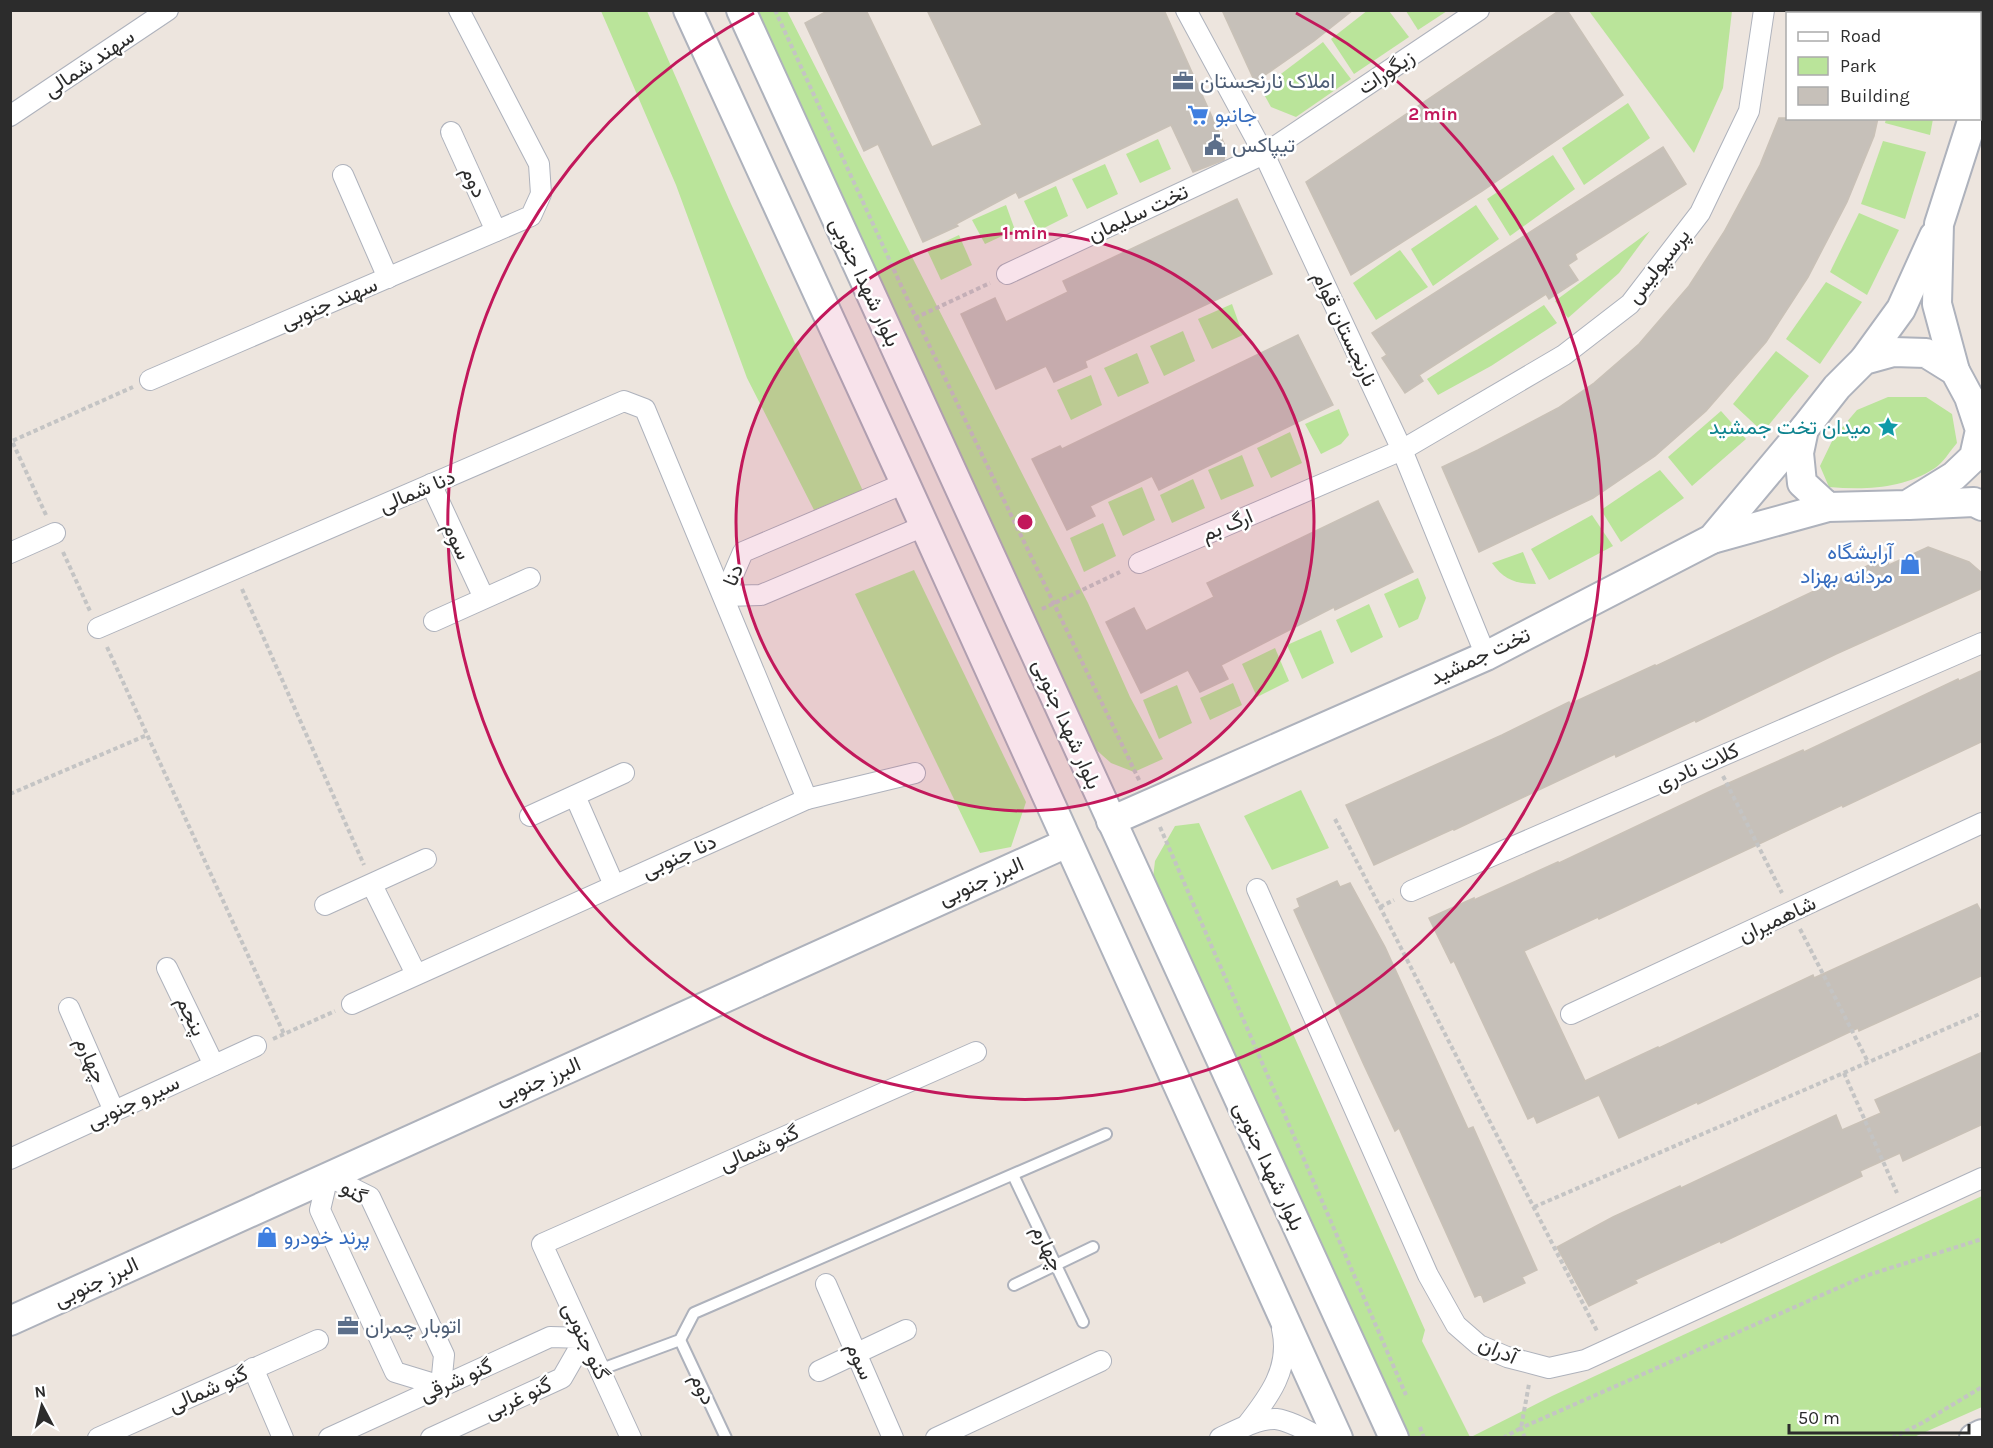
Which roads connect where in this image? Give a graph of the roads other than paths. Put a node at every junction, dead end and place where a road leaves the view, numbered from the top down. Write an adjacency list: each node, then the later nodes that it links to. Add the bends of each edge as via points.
1 (168, 10): 8 (street, سهند شمالی)
2 (459, 10): 14 (street, سهند جنوبی, via 539,164 541,194 531,216)
3 (688, 10): 23 (street)
4 (741, 10): 45 (street, بلوار شهدا جنوبی)
5 (1186, 10): 11 (street, نارنجستان قوام)
6 (1479, 10): 11 (street, زیگورات)
7 (1764, 10): 22 (street, پرسپولیس, via 1749,111 1700,213 1630,304 1564,355)
8 (10, 116)
9 (1972, 120): 13 (street)
10 (451, 132): 14 (street, دوم)
11 (1264, 154): 15 (street, تخت سلیمان); 22 (street, نارنجستان قوام)
12 (343, 175): 16 (street)
13 (1939, 224): 17 (street, via 1901,309); 18 (street, via 1937,304)
14 (496, 231): 16 (street, سهند جنوبی)
15 (1007, 274)
16 (388, 278): 19 (street, سهند جنوبی)
17 (1864, 360): 18 (street, via 1893,352 1926,353); 20 (street)
18 (1955, 371): 21 (street, via 1969,397)
19 (150, 380)
20 (1804, 429): 27 (street, via 1798,453 1802,483); 30 (street, تخت جمشید)
21 (1981, 434): 25 (street, via 1974,457 1954,476)
22 (1402, 450): 32 (street, ارگ بم); 39 (street, نارنجستان قوام)
23 (904, 483): 28 (street); 34 (street, دنا, via 743,552)
24 (431, 484): 34 (street, دنا شمالی, via 624,401 645,409); 35 (street, سوم); 37 (street, دنا شمالی)
25 (1907, 505): 26 (street, via 1974,502); 27 (street)
26 (1983, 506)
27 (1828, 507): 30 (street)
28 (924, 526): 34 (street, دنا, via 761,595); 47 (street)
29 (55, 533): 31 (street)
30 (1712, 539): 39 (street, تخت جمشید)
31 (10, 553)
32 (1139, 563)
33 (530, 578): 35 (street)
34 (724, 596): 43 (street)
35 (484, 598): 36 (street)
36 (434, 621)
37 (98, 628)
38 (1983, 643): 52 (street, کلات نادری)
39 (1486, 656): 45 (street, تخت جمشید)
40 (624, 773): 42 (street)
41 (915, 773): 43 (street, دنا جنوبی)
42 (575, 796): 44 (street); 50 (street)
43 (807, 799): 50 (street, دنا جنوبی)
44 (530, 816)
45 (1111, 821): 87 (street, بلوار شهدا جنوبی)
46 (1983, 823): 58 (street, شاهمیران)
47 (1066, 843): 66 (street, البرز جنوبی); 73 (street)
48 (426, 859): 49 (street)
49 (372, 885): 53 (street); 55 (street)
50 (614, 885): 55 (street, دنا جنوبی)
51 (1257, 889): 67 (street, آدران, via 1428,1275 1456,1325 1479,1345 1507,1358 1549,1368 1585,1360)
52 (1411, 891)
53 (325, 905)
54 (167, 968): 61 (street, پنجم)
55 (416, 974): 56 (street, دنا جنوبی)
56 (352, 1004)
57 (69, 1008): 62 (street, چهارم)
58 (1570, 1014)
59 (256, 1046): 61 (street, سیرو جنوبی)
60 (976, 1052): 68 (street, گنو شمالی)
61 (214, 1065): 62 (street, سیرو جنوبی)
62 (114, 1111): 64 (street, سیرو جنوبی)
63 (1106, 1134): 65 (lane)
64 (10, 1159)
65 (1013, 1175): 70 (lane, چهارم); 79 (lane, via 694,1313)
66 (328, 1176): 74 (street, البرز جنوبی); 85 (street, گنو, via 370,1197 444,1355); 85 (street, گنو, via 320,1210 395,1372)
67 (1983, 1178)
68 (542, 1245): 77 (street, گنو جنوبی)
69 (1093, 1247): 70 (lane)
70 (1056, 1265): 72 (lane); 75 (lane, چهارم)
71 (826, 1284): 80 (street, سوم)
72 (1014, 1285)
73 (1276, 1299): 86 (street, via 1285,1342 1282,1363 1269,1398); 99 (street)
74 (10, 1321)
75 (1083, 1322)
76 (906, 1330): 80 (street)
77 (585, 1338): 83 (street, گنو جنوبی); 85 (street, گنو شرقی, via 550,1337); 92 (street, گنو غربی, via 562,1378)
78 (318, 1340): 82 (street, گنو شمالی)
79 (680, 1340): 83 (lane); 94 (lane, دوم)
80 (856, 1353): 84 (street); 95 (street, سوم)
81 (1101, 1361): 96 (street)
82 (253, 1368): 89 (street, گنو شمالی); 90 (street)
83 (599, 1370): 93 (street, گنو جنوبی)
84 (819, 1371)
85 (441, 1386): 91 (street, گنو شرقی)
86 (1246, 1426): 97 (street); 98 (street, via 1275,1419)
87 (1407, 1432)
88 (1983, 1434): 100 (street)
89 (98, 1437)
90 (283, 1437)
91 (329, 1437)
92 (431, 1437)
93 (631, 1437)
94 (726, 1437)
95 (893, 1437)
96 (936, 1437)
97 (1220, 1437)
98 (1321, 1437)
99 (1338, 1437)
100 (1974, 1437)

